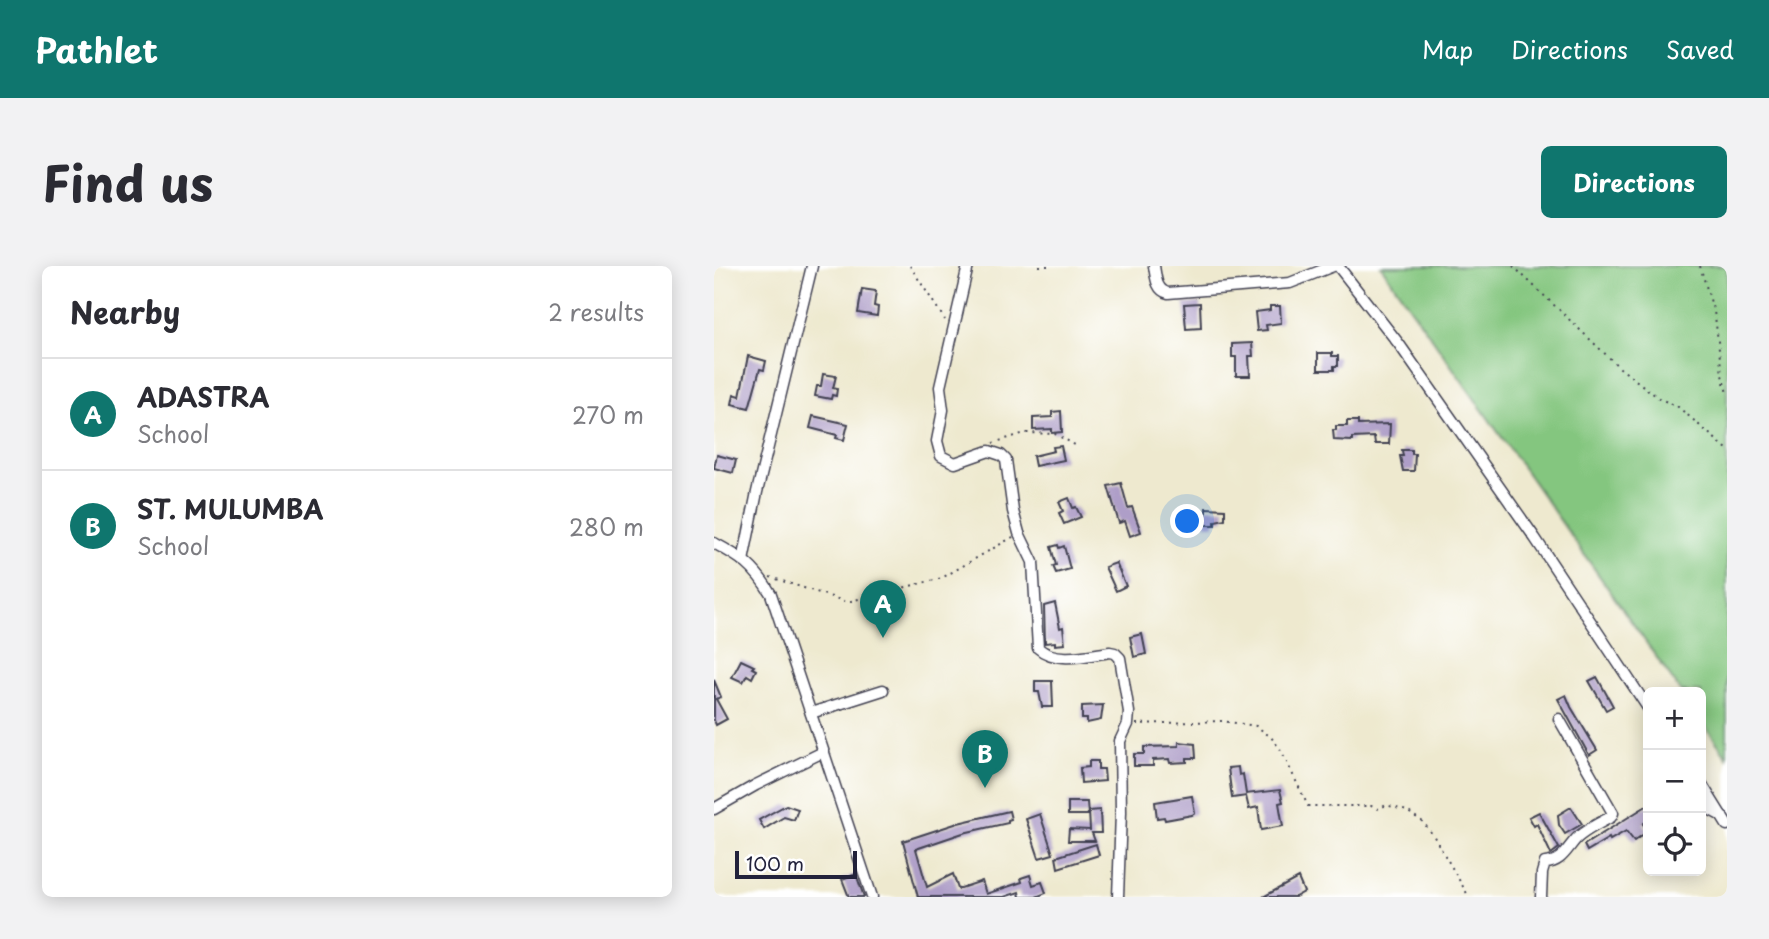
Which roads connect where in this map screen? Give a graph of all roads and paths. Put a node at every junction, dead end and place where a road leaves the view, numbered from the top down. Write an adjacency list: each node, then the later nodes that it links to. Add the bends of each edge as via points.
1 (812, 266): 17 (street)
2 (910, 266): 10 (path)
3 (968, 266): 10 (street)
4 (1038, 266): 5 (path)
5 (1049, 266)
6 (1154, 266): 7 (street, via 1161,291 1168,293 1290,283)
7 (1335, 266): 20 (street, via 1399,344)
8 (1513, 266): 14 (path, via 1620,368 1661,400 1677,406)
9 (1700, 266): 11 (path, via 1715,316)
10 (953, 333): 15 (street, via 940,387 939,450 945,460 955,463 989,451 1006,460)
11 (1727, 393)
12 (992, 443): 13 (path, via 1025,433 1055,434)
13 (1075, 445)
14 (1727, 449)
15 (1020, 533): 18 (path, via 942,578 847,602); 23 (street, via 1033,562 1038,648 1056,657 1119,655)
16 (714, 543): 17 (street)
17 (744, 561): 18 (street)
18 (758, 573): 21 (street, via 771,594)
19 (883, 690): 21 (street)
20 (1643, 701)
21 (811, 713): 24 (street)
22 (1559, 719): 32 (street, via 1613,813 1576,839 1554,863 1545,863)
23 (1128, 724): 30 (street, via 1120,741); 31 (path, via 1222,720 1256,726 1282,750 1308,806 1379,809 1387,805 1408,811 1433,835)
24 (823, 752): 27 (street); 29 (street)
25 (1706, 791): 28 (street)
26 (1706, 808): 28 (street)
27 (714, 809)
28 (1725, 820)
29 (872, 897)
30 (1118, 897)
31 (1469, 897)
32 (1541, 897)

